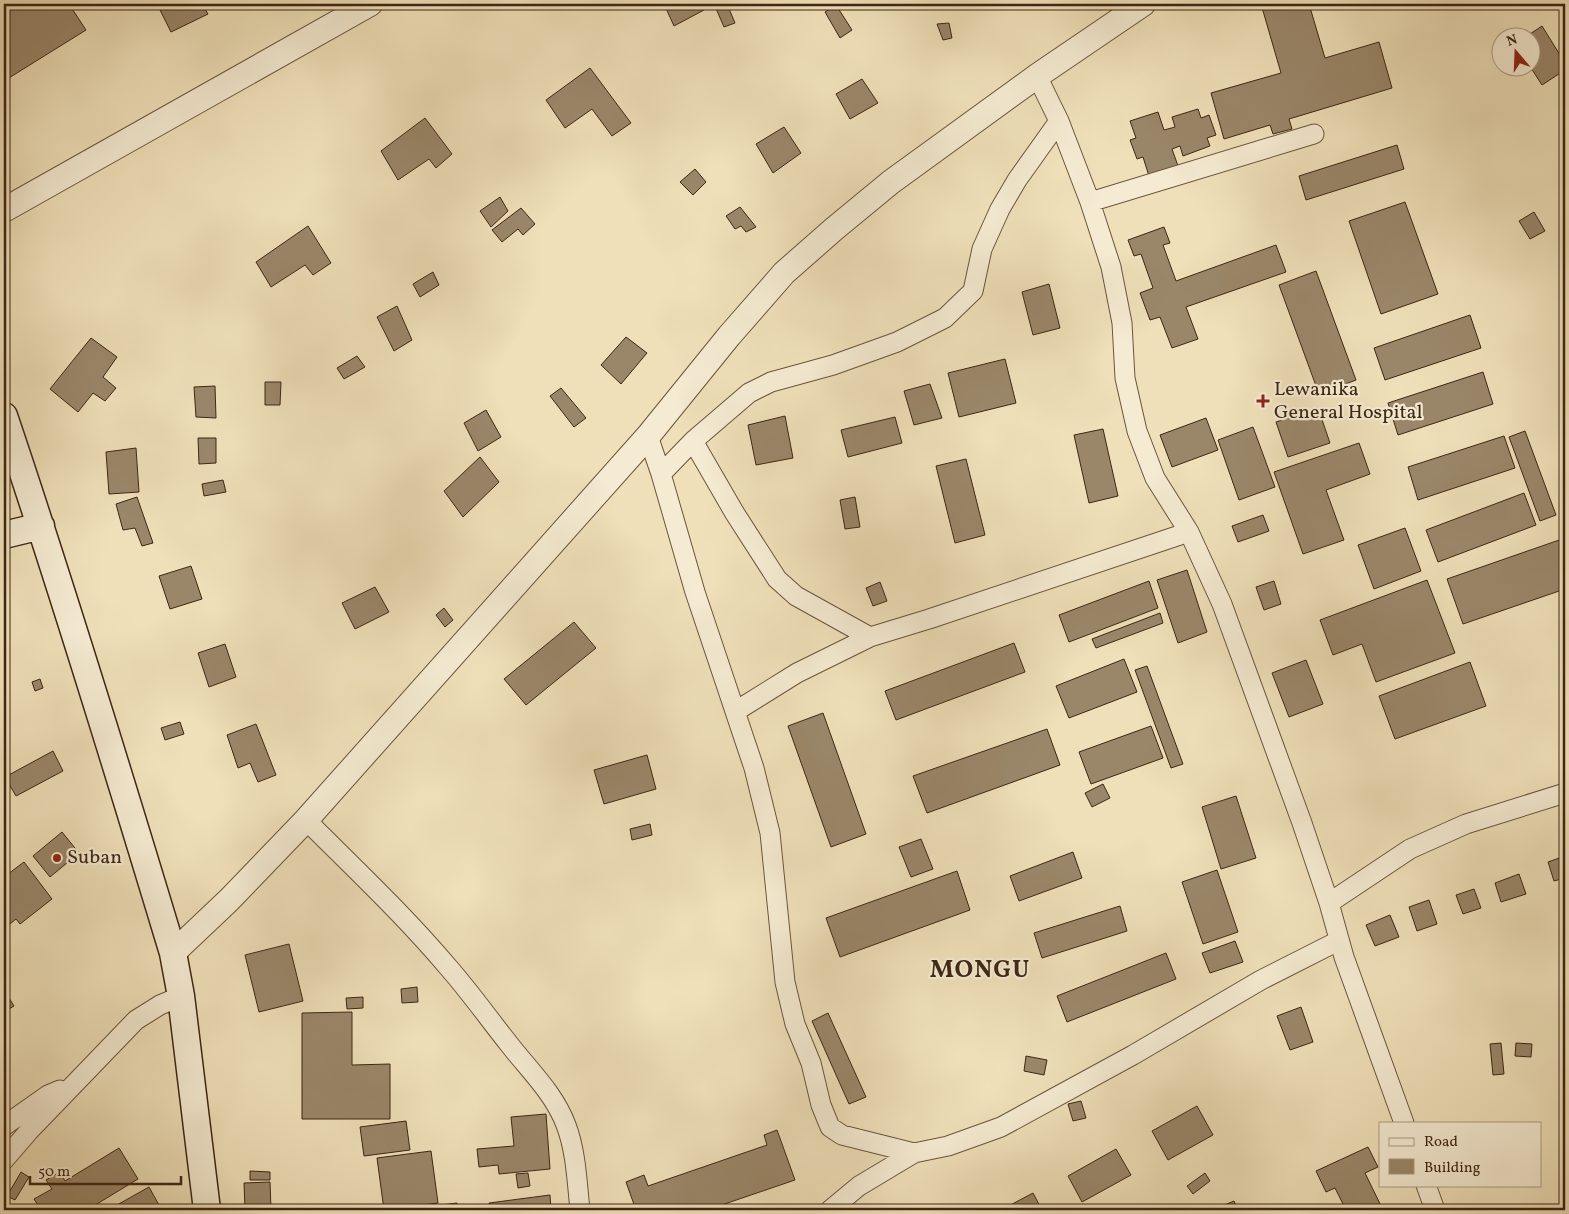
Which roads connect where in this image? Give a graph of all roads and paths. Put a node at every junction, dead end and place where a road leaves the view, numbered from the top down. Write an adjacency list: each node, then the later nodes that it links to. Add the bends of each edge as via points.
1 (370, 4): 7 (street)
2 (1143, 4): 3 (street)
3 (1037, 76): 4 (street); 9 (street, via 891,182 784,273)
4 (1059, 121): 6 (street); 10 (street, via 1000,209 982,249 973,291 945,318 897,342 756,389)
5 (1314, 134): 6 (street)
6 (1090, 202): 13 (street, via 1111,267 1122,323 1125,378 1137,431 1156,478)
7 (4, 210)
8 (4, 416): 12 (main road)
9 (648, 436): 11 (street); 18 (street)
10 (693, 441): 11 (street); 15 (street, via 777,579 796,596)
11 (661, 474): 16 (street, via 695,592)
12 (41, 526): 14 (main road); 21 (main road)
13 (1189, 532): 15 (street); 19 (street, via 1222,604)
14 (4, 535)
15 (870, 637): 16 (street, via 797,673)
16 (736, 711): 26 (street, via 770,833 785,982 821,1105 830,1127 842,1135)
17 (1565, 794): 19 (street, via 1466,824 1410,849)
18 (306, 820): 21 (street); 30 (street, via 389,902 448,967 535,1074 566,1125 576,1168)
19 (1328, 903): 20 (street)
20 (1338, 941): 24 (street); 26 (street, via 1261,980 1133,1055 1000,1127 948,1146)
21 (173, 953): 22 (main road)
22 (181, 996): 23 (street, via 136,1020); 29 (main road)
23 (73, 1085): 25 (street, via 48,1095); 27 (street)
24 (1404, 1122)
25 (4, 1126)
26 (914, 1153): 31 (street, via 859,1186)
27 (4, 1160)
28 (1426, 1186): 32 (street)
29 (207, 1210)
30 (580, 1210)
31 (830, 1210)
32 (1436, 1210)

